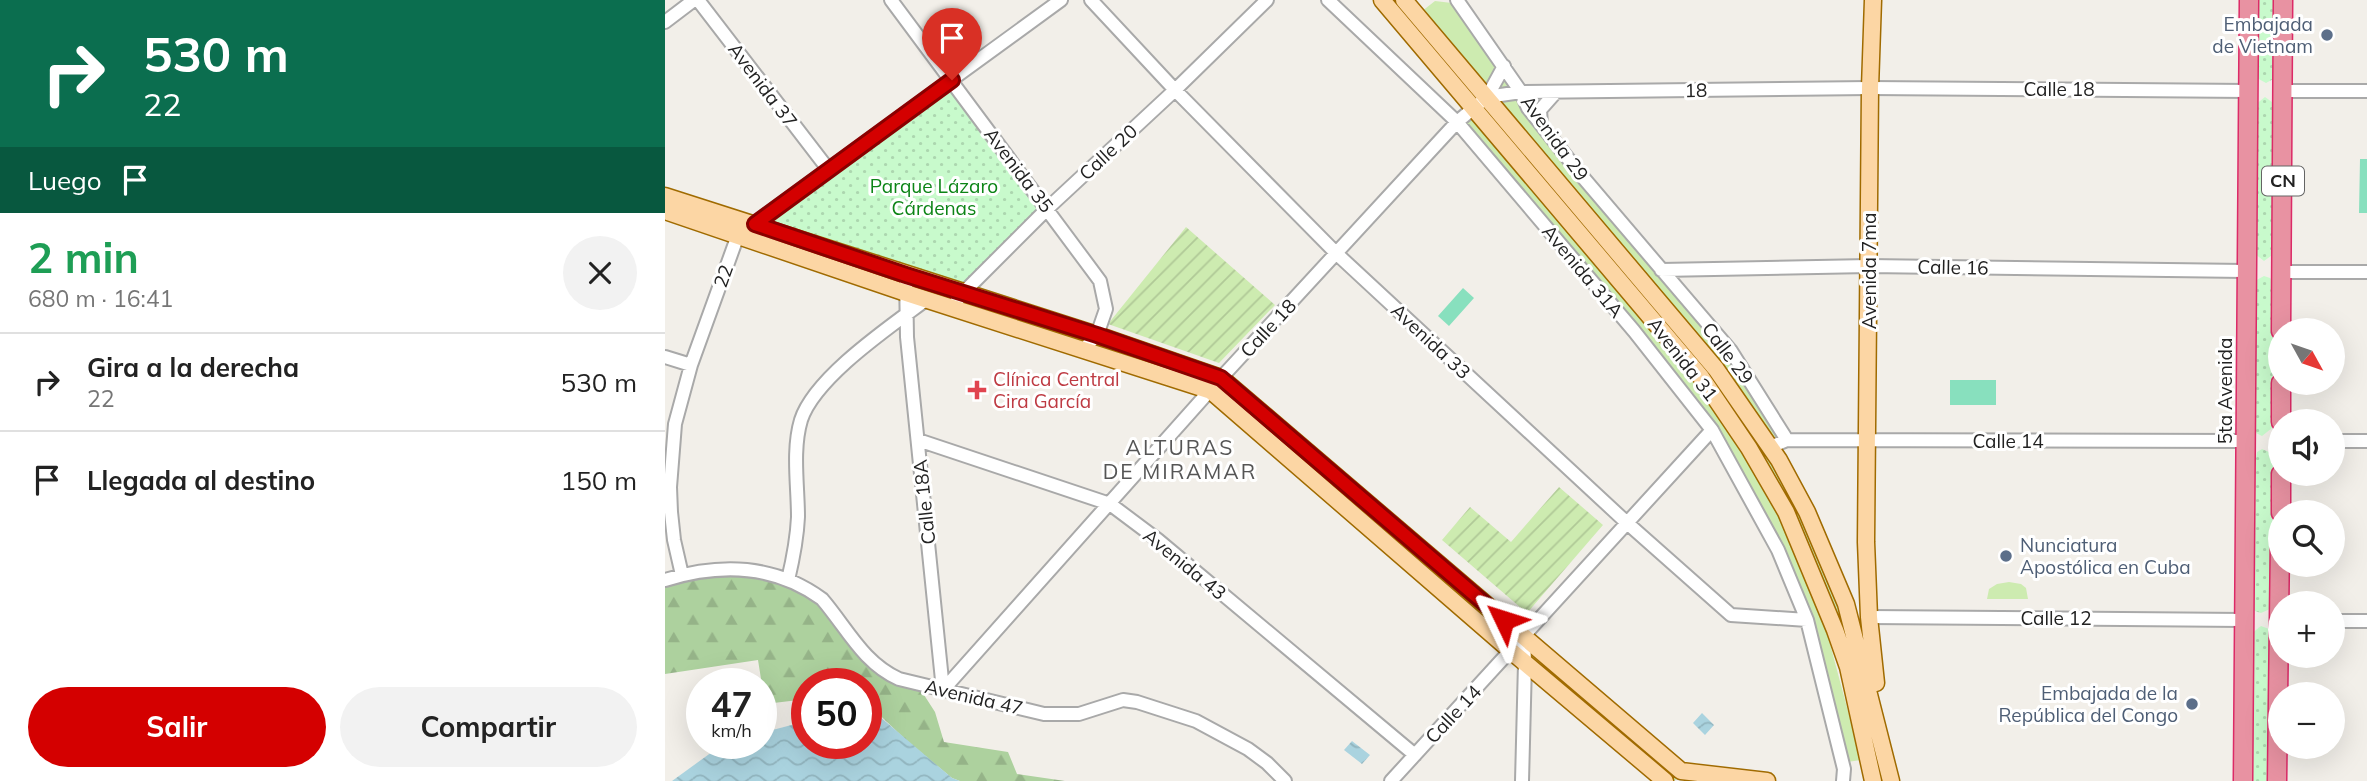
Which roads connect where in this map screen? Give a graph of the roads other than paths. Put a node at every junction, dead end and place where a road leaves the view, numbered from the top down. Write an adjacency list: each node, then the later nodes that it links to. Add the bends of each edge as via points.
1 (696, 0): 14 (street); 27 (street, Avenida 37)
2 (891, 0): 16 (street, Avenida 35)
3 (1061, 0): 16 (street)
4 (1091, 0): 18 (street, Avenida 33)
5 (1267, 0): 18 (street, Calle 20)
6 (1328, 0): 25 (street, Avenida 31A)
7 (1382, 0): 24 (main road, Avenida 31)
8 (1404, 0): 13 (main road, Avenida 31)
9 (1457, 0): 15 (street, Avenida 29)
10 (1873, 0): 17 (main road, Avenida 7ma)
11 (2249, 0): 20 (highway, 5ta Avenida / CN)
12 (2283, 0): 19 (highway, CN)
13 (1418, 8): 24 (main road, Avenida 31)
14 (665, 22)
15 (1504, 66): 22 (street, Avenida 29); 24 (street, Calle 18)
16 (952, 80): 27 (street); 29 (street, Avenida 35)
17 (1870, 88): 20 (street, Calle 18); 23 (street, 18); 34 (main road, Avenida 7ma)
18 (1175, 90): 29 (street, Calle 20); 33 (street, Avenida 33)
19 (2284, 90): 21 (street); 37 (highway, CN)
20 (2249, 91): 36 (highway, 5ta Avenida / CN)
21 (2367, 91)
22 (1521, 92): 23 (street, 18); 24 (street); 26 (street, Avenida 29)
23 (1556, 92): 26 (street, via 1540,110)
24 (1481, 102): 25 (street, Calle 18); 58 (main road, Avenida 31, via 1716,369); 74 (main road, Avenida 31, via 1701,377 1749,448 1786,512)
25 (1457, 122): 33 (street, Calle 18); 51 (street, Avenida 31A)
26 (1541, 124): 35 (street, Avenida 29)
27 (828, 169): 31 (street)
28 (665, 197): 30 (street); 31 (main road)
29 (1048, 208): 41 (street, Calle 20); 46 (street, Avenida 35, via 1100,281 1106,309)
30 (672, 214): 32 (main road)
31 (755, 224): 32 (street); 39 (main road)
32 (738, 235): 40 (main road); 49 (street, 22)
33 (1337, 254): 50 (street, Calle 18); 60 (street, Avenida 33)
34 (1869, 266): 35 (street, Calle 16); 36 (street, Calle 16); 54 (main road, Avenida 7ma)
35 (1661, 271): 53 (street, Calle 29, via 1731,351)
36 (2245, 271): 55 (highway, 5ta Avenida / CN)
37 (2281, 272): 38 (street); 45 (highway, CN)
38 (2367, 272)
39 (906, 275): 40 (street); 41 (main road)
40 (906, 293): 42 (main road); 44 (street)
41 (963, 293): 43 (street, Calle 20); 46 (main road)
42 (927, 299): 43 (main road); 44 (street)
43 (952, 307): 47 (main road)
44 (906, 315): 52 (street, Calle 18A); 64 (street, via 849,358 811,400 801,419 797,532)
45 (2281, 318)
46 (1097, 335): 47 (street); 50 (main road)
47 (1084, 349): 50 (main road)
48 (665, 357): 49 (street)
49 (691, 365): 62 (street, 22, via 675,424 670,487)
50 (1216, 385): 59 (street, Calle 18); 71 (main road); 72 (main road)
51 (1712, 430): 60 (street, Calle 14); 66 (street, Avenida 31A, via 1778,550)
52 (918, 440): 59 (street, Avenida 43); 76 (street, Calle 18A)
53 (1787, 440): 54 (street, Calle 14); 58 (street, Calle 14)
54 (1867, 441): 55 (street, Calle 14); 61 (main road, Avenida 7ma)
55 (2246, 441): 67 (highway, 5ta Avenida / CN)
56 (2345, 441): 57 (street)
57 (2367, 441)
58 (1770, 447): 70 (main road, Avenida 31, via 1807,512)
59 (1109, 504): 76 (street, Calle 18); 78 (street, Avenida 43)
60 (1626, 523): 66 (street, Avenida 33, via 1731,615); 71 (street, Calle 14)
61 (1866, 542): 65 (main road, Avenida 7ma); 70 (main road, Avenida 7ma)
62 (682, 575): 63 (street, Avenida 47); 64 (street, Avenida 47, via 746,568)
63 (665, 580)
64 (788, 580): 76 (street, Avenida 47, via 822,599 857,646 885,673)
65 (1869, 617): 67 (street, Calle 12); 77 (main road, Avenida 7ma)
66 (1807, 620): 85 (street, Avenida 31A, via 1844,769)
67 (2244, 620): 89 (highway, 5ta Avenida / CN)
68 (2345, 621): 69 (street)
69 (2367, 621)
70 (1854, 630): 74 (main road, Avenida 7ma); 77 (main road, Avenida 31)
71 (1524, 637): 72 (street, Calle 14); 73 (street); 79 (main road)
72 (1511, 651): 73 (main road); 78 (street, Calle 14)
73 (1525, 663): 82 (street); 83 (main road)
74 (1848, 667): 86 (main road, Avenida 31)
75 (2279, 668): 90 (highway)
76 (943, 690): 80 (street, Avenida 47, via 1044,714 1079,714 1123,700 1137,702 1196,721 1248,749)
77 (1884, 747): 87 (street, Avenida 31); 88 (main road, Avenida 31)
78 (1415, 755): 81 (street, Calle 14)
79 (1687, 776): 84 (main road)
80 (1285, 781)
81 (1391, 781)
82 (1522, 781)
83 (1665, 781)
84 (1767, 781)
85 (1843, 781)
86 (1873, 781)
87 (1879, 781)
88 (1891, 781)
89 (2243, 781)
90 (2277, 781)

